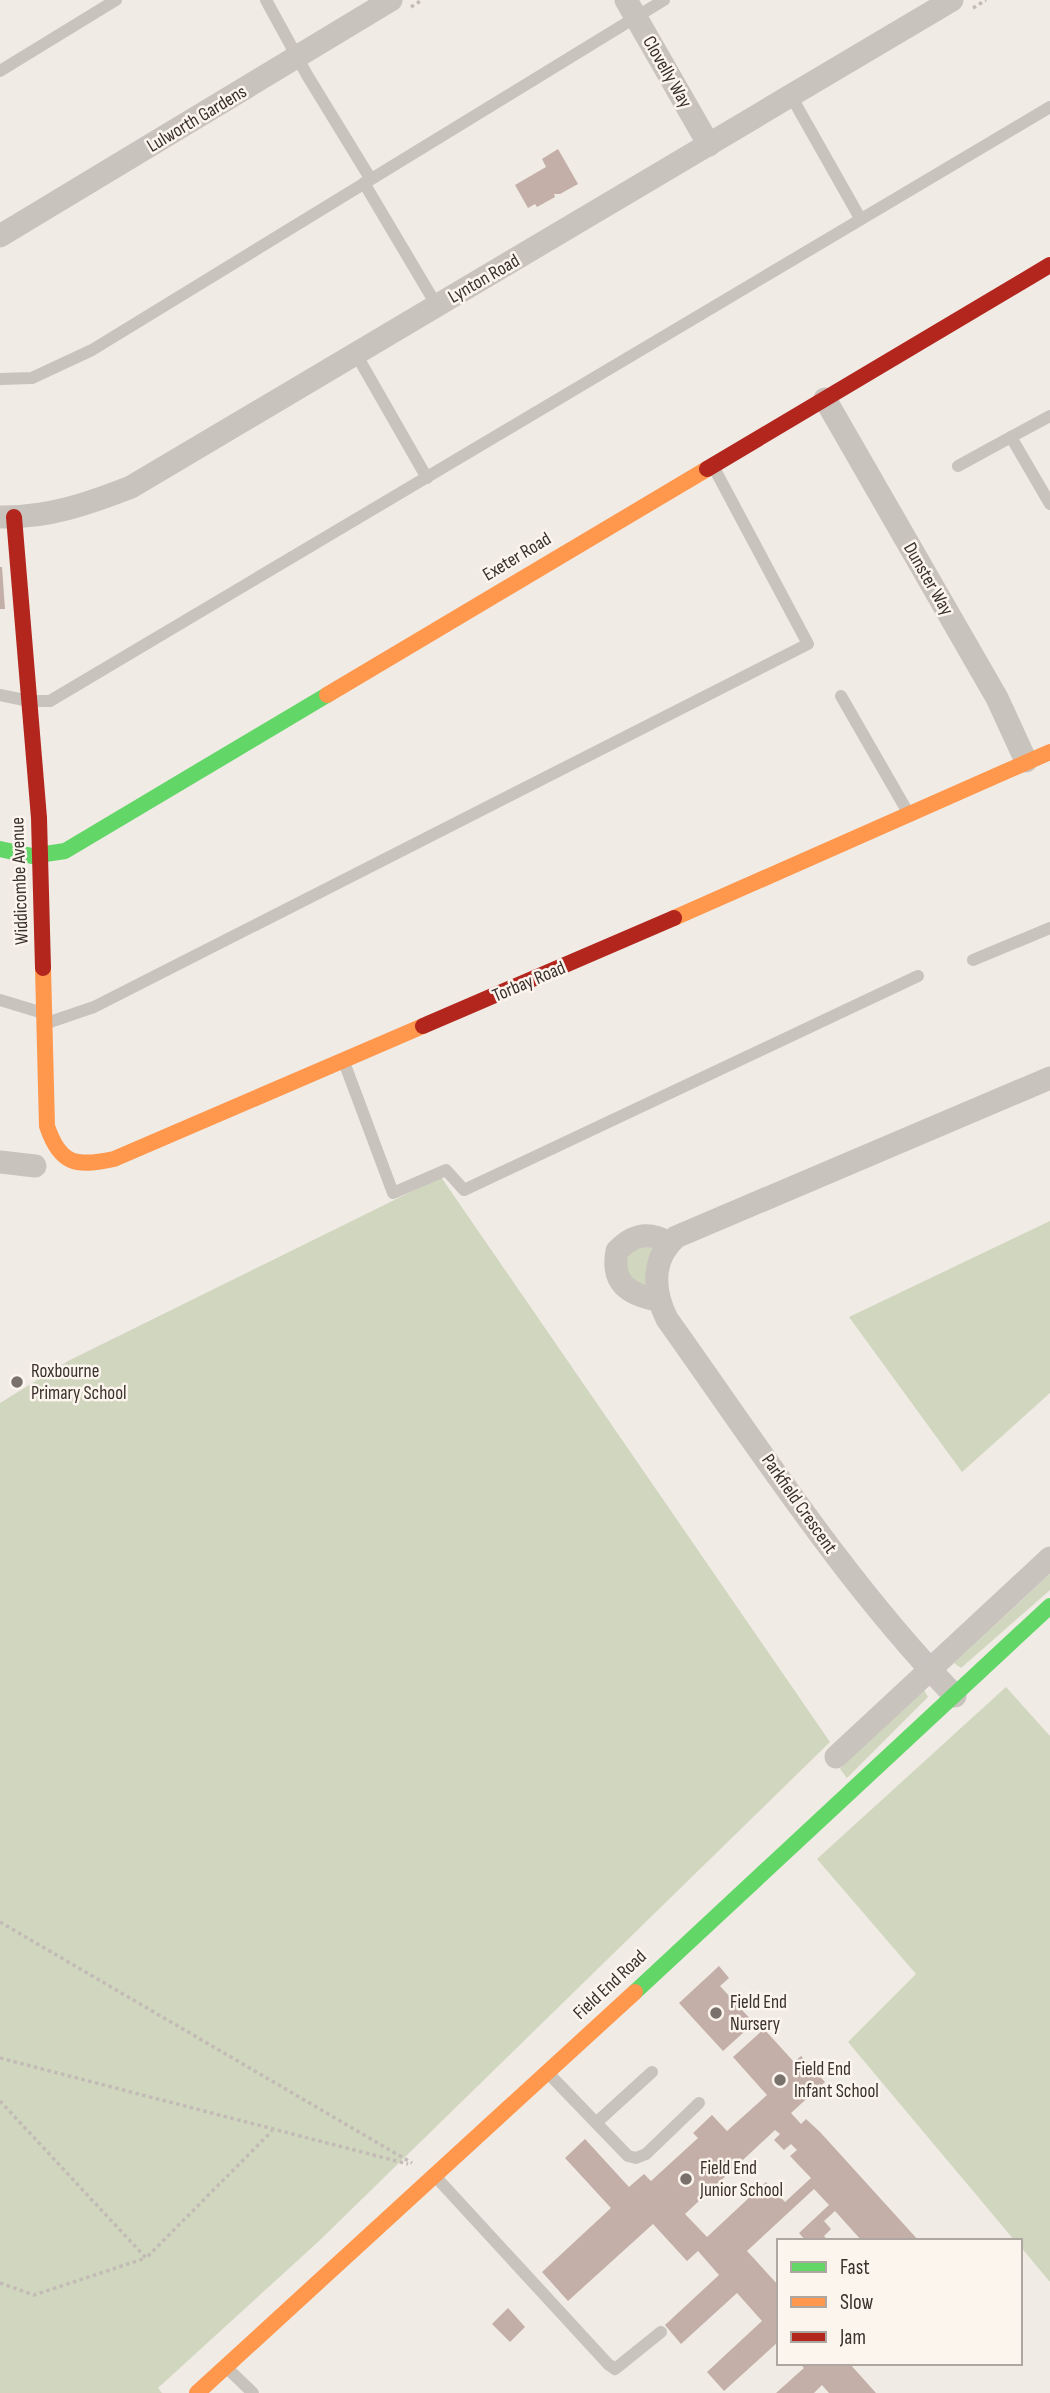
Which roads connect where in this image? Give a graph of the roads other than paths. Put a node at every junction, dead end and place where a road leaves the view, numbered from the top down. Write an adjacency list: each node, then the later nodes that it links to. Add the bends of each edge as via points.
1 (116, 0): 8 (lane)
2 (267, 0): 7 (lane)
3 (391, 0): 7 (street, Lulworth Gardens)
4 (664, 0): 6 (lane)
5 (952, 0): 9 (street, Lynton Road)
6 (631, 9): 11 (street, Clovelly Way); 12 (lane)
7 (298, 59): 12 (lane); 14 (street, Lulworth Gardens)
8 (0, 71)
9 (791, 96): 11 (street, Lynton Road); 13 (lane)
10 (1050, 107): 13 (lane)
11 (709, 145): 16 (street, Lynton Road)
12 (367, 180): 16 (lane); 18 (lane, via 92,350 32,378)
13 (860, 218): 24 (lane)
14 (0, 236)
15 (1050, 265): 19 (street, Exeter Road)
16 (437, 306): 17 (street, Lynton Road)
17 (356, 355): 24 (lane); 26 (street, Lynton Road, via 131,487 85,505 37,516)
18 (0, 379)
19 (825, 399): 22 (street, Exeter Road); 31 (street, Dunster Way, via 997,698)
20 (1050, 416): 21 (lane)
21 (1011, 437): 23 (lane); 25 (lane)
22 (713, 464): 34 (street, Exeter Road, via 65,851); 39 (lane, via 808,644 94,1007)
23 (958, 466)
24 (427, 478): 29 (lane, via 50,701)
25 (1050, 504)
26 (7, 517): 29 (street, Widdicombe Avenue)
27 (0, 695): 29 (lane)
28 (841, 696): 32 (lane)
29 (29, 701): 34 (street, Widdicombe Avenue)
30 (1050, 752): 31 (street, Torbay Road)
31 (1026, 761): 32 (street, Torbay Road)
32 (911, 817): 40 (street, Torbay Road)
33 (0, 849): 34 (street)
34 (41, 858): 39 (street, Widdicombe Avenue)
35 (1050, 928): 36 (lane)
36 (972, 960)
37 (918, 976): 40 (lane, via 464,1190 446,1170 393,1193)
38 (0, 1000): 39 (lane)
39 (46, 1018): 42 (street, Widdicombe Avenue, via 47,1126)
40 (343, 1061): 42 (street, Torbay Road, via 114,1159 73,1163)
41 (1050, 1078): 45 (street)
42 (61, 1156): 44 (lane)
43 (0, 1162): 44 (street)
44 (35, 1166)
45 (669, 1242): 46 (street, via 659,1260); 46 (street, via 658,1236 636,1236 617,1251 616,1275 622,1286)
46 (657, 1300): 49 (street, Parkfield Crescent, via 846,1571)
47 (1050, 1558): 49 (street)
48 (1050, 1606): 50 (street, Field End Road)
49 (930, 1669): 50 (street, Parkfield Crescent); 51 (street)
50 (956, 1696): 53 (street, Field End Road)
51 (836, 1757)
52 (652, 2072): 55 (lane)
53 (548, 2073): 55 (lane); 56 (street, Field End Road)
54 (699, 2103): 55 (lane, via 646,2154 636,2158 628,2156)
55 (597, 2122)
56 (435, 2175): 57 (lane, via 615,2369); 58 (street, Field End Road)
57 (661, 2332)
58 (227, 2369): 59 (street, Field End Road); 60 (lane)
59 (197, 2393)
60 (253, 2393)

